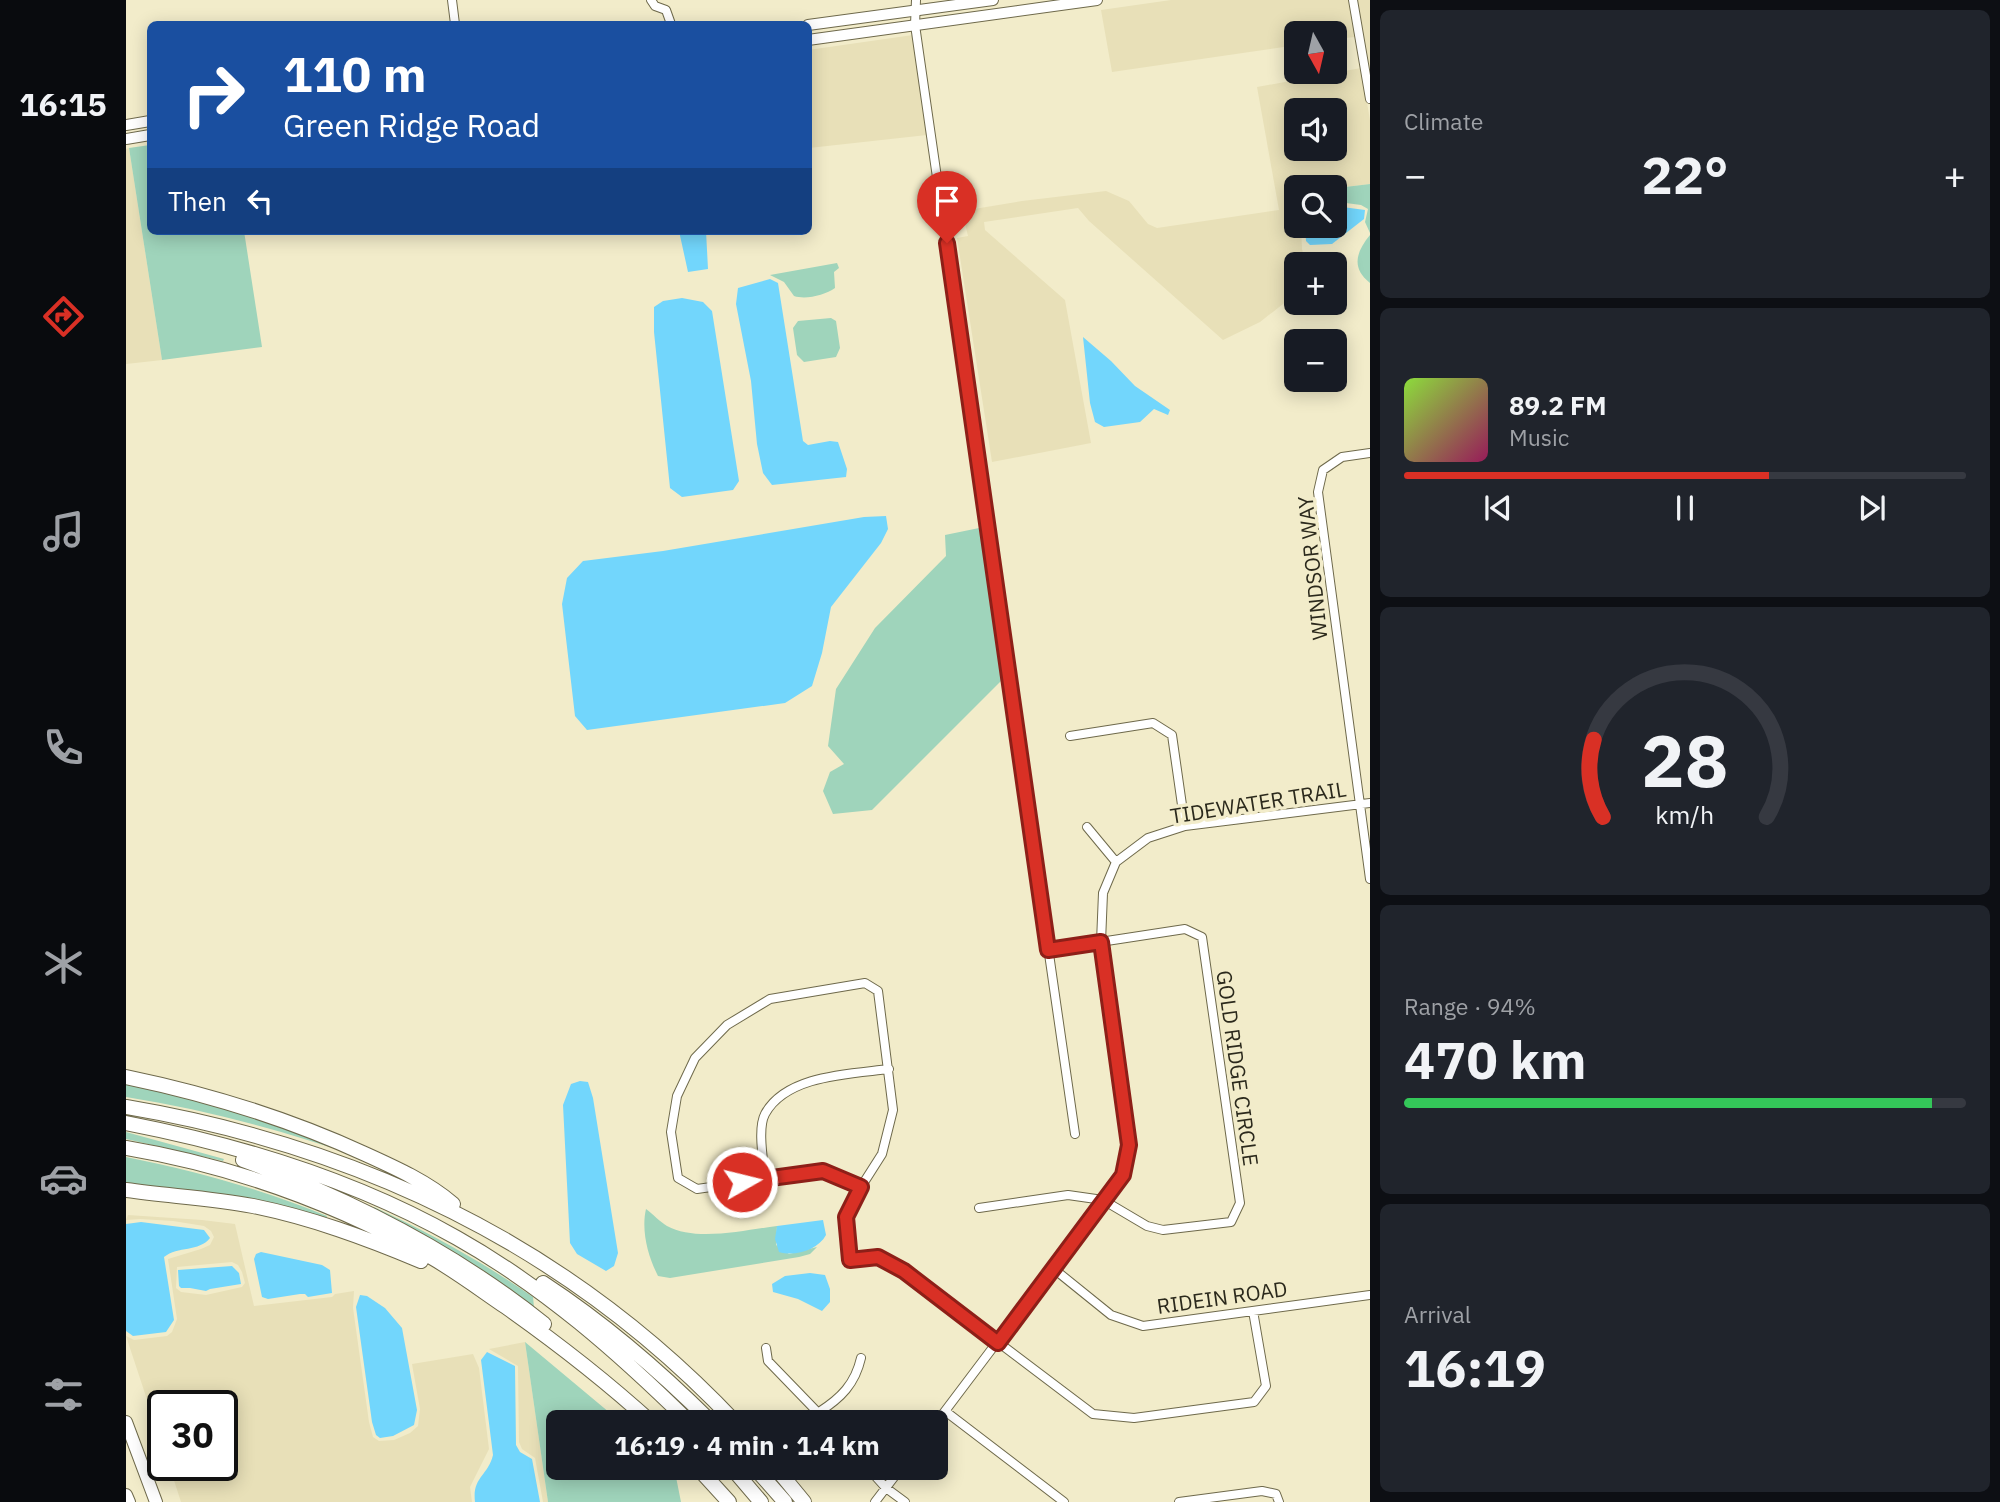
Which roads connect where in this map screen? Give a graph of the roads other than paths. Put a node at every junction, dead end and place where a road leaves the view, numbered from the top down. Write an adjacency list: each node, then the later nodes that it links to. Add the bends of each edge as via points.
1 (452, 0): 8 (street)
2 (651, 0): 9 (street, via 666,10)
3 (993, 0): 7 (main road)
4 (1097, 0): 6 (main road)
5 (1353, 0): 13 (street)
6 (1072, 2): 11 (main road)
7 (917, 5): 10 (main road); 11 (street)
8 (455, 21)
9 (670, 21)
10 (812, 24)
11 (915, 25): 12 (main road); 27 (street)
12 (812, 39)
13 (1370, 99)
14 (147, 122): 15 (main road)
15 (126, 125)
16 (147, 136): 17 (main road)
17 (126, 139)
18 (1370, 453): 21 (street, WINDSOR WAY, via 1342,457 1323,470 1318,492)
19 (1070, 736): 23 (street, via 1153,723 1172,735)
20 (1370, 803): 21 (street, TIDEWATER TRAIL)
21 (1359, 804): 23 (street, TIDEWATER TRAIL); 25 (street, WINDSOR WAY)
22 (1087, 827): 24 (street)
23 (1185, 827): 24 (street, TIDEWATER TRAIL, via 1148,838)
24 (1116, 862): 26 (street, TIDEWATER TRAIL, via 1102,893)
25 (1370, 879)
26 (1101, 942): 27 (street, GOLD RIDGE CIRCLE); 38 (street, TIDEWATER TRAIL, via 1129,1145 1123,1175); 38 (street, GOLD RIDGE CIRCLE, via 1185,929 1202,937 1240,1203 1231,1223 1163,1230 1147,1226)
27 (1048, 950): 32 (street)
28 (889, 1069): 35 (street, via 820,1079 789,1089 765,1115); 35 (street, via 878,991 865,983 770,999 727,1025 695,1058 677,1096 671,1132 678,1178 697,1189); 36 (street, via 893,1110 882,1154)
29 (126, 1077): 40 (highway, via 237,1105 330,1138 430,1186)
30 (126, 1107): 40 (highway, via 234,1129 310,1152 384,1179)
31 (126, 1123): 33 (highway)
32 (1075, 1134)
33 (198, 1139): 44 (highway, via 249,1152 379,1199 457,1238); 46 (highway, via 389,1222 476,1272)
34 (126, 1148): 42 (highway, via 210,1167 306,1199 407,1245)
35 (765, 1179): 36 (street, via 823,1171)
36 (861, 1187): 47 (street, via 846,1217 850,1260 878,1257 904,1271)
37 (130, 1192): 42 (highway, via 240,1204 314,1221)
38 (1103, 1200): 39 (street, via 1068,1195); 41 (street, TIDEWATER TRAIL)
39 (979, 1208)
40 (470, 1219): 53 (highway, via 556,1270 646,1337)
41 (1054, 1269): 45 (street, RIDEIN ROAD, via 1111,1315 1143,1326); 47 (street, TIDEWATER TRAIL)
42 (464, 1279): 46 (highway)
43 (1370, 1295): 45 (street, RIDEIN ROAD)
44 (558, 1299): 51 (highway); 52 (highway, via 625,1344)
45 (1253, 1311): 47 (street, via 1266,1386 1254,1402 1134,1418 1093,1414)
46 (535, 1322): 50 (highway)
47 (998, 1343): 56 (street, TIDEWATER TRAIL)
48 (766, 1348): 54 (street, via 768,1361)
49 (862, 1358): 55 (street, via 857,1377)
50 (637, 1410)
51 (676, 1410)
52 (698, 1410)
53 (723, 1410)
54 (817, 1410)
55 (822, 1410)
56 (946, 1410)
57 (948, 1413): 75 (street)
58 (126, 1422): 68 (main road)
59 (709, 1480): 69 (highway)
60 (742, 1480): 70 (highway)
61 (766, 1480): 71 (highway)
62 (786, 1480): 72 (highway)
63 (879, 1480): 65 (street)
64 (892, 1480): 65 (street)
65 (886, 1488): 73 (street); 74 (street)
66 (126, 1495): 67 (main road)
67 (129, 1502)
68 (156, 1502)
69 (729, 1502)
70 (761, 1502)
71 (785, 1502)
72 (804, 1502)
73 (875, 1502)
74 (905, 1502)
75 (1064, 1502)
76 (1179, 1502): 77 (street, via 1262,1491 1276,1494)
77 (1279, 1502)

